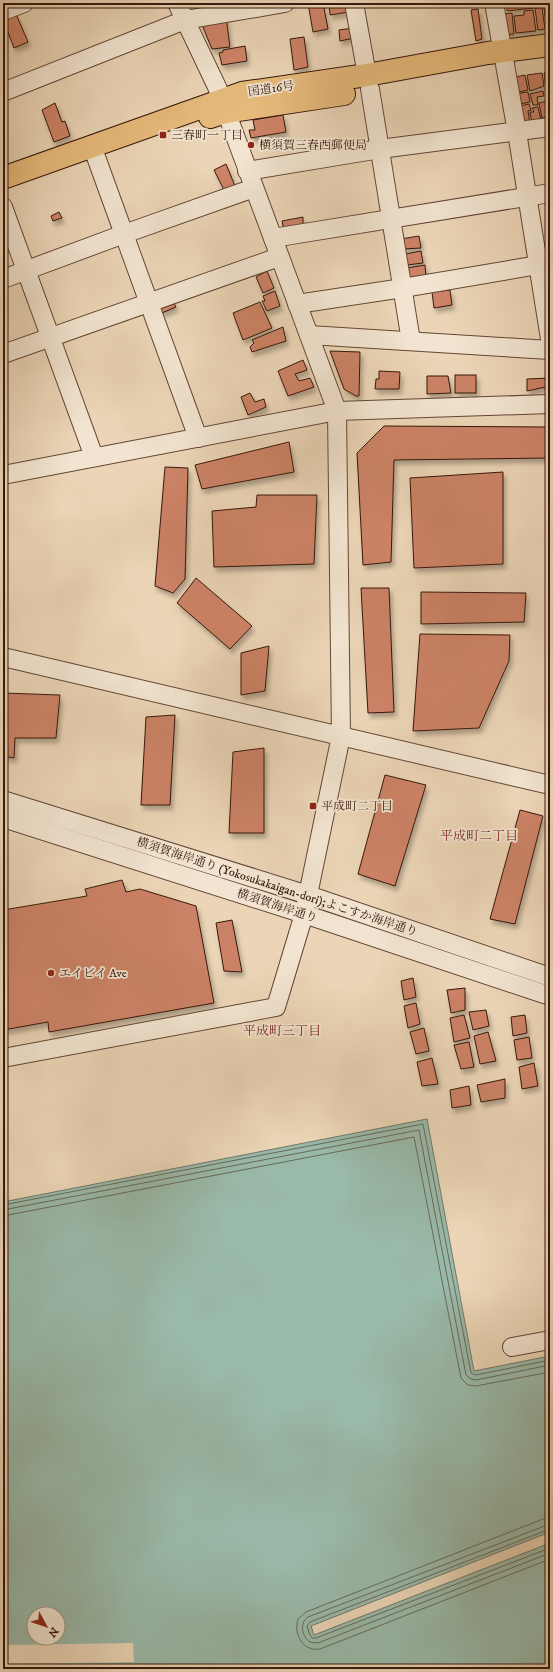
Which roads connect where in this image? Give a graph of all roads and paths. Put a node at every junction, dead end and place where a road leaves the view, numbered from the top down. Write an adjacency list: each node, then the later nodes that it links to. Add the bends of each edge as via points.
1 (24, 3): 6 (street)
2 (178, 3): 7 (street)
3 (285, 3): 7 (street)
4 (354, 3): 11 (street)
5 (494, 3): 9 (street)
6 (3, 11)
7 (185, 20): 12 (street); 13 (street, via 217,87)
8 (550, 45): 9 (highway, 国道16号)
9 (504, 58): 10 (highway, 国道16号); 11 (highway, 国道16号); 15 (street)
10 (550, 58)
11 (369, 82): 13 (highway, 国道16号); 16 (street)
12 (3, 92)
13 (223, 106): 17 (highway, 国道16号, via 195,122); 18 (street)
14 (550, 127): 15 (street)
15 (517, 132): 16 (street); 23 (street)
16 (380, 149): 18 (street); 25 (street)
17 (94, 152): 19 (highway, 国道16号); 21 (highway, 国道16号); 26 (street)
18 (247, 171): 20 (street)
19 (3, 178)
20 (254, 188): 26 (street); 27 (street)
21 (3, 191)
22 (550, 193): 23 (street)
23 (527, 196): 25 (street); 29 (street)
24 (3, 207): 30 (street)
25 (391, 220): 27 (street); 32 (street)
26 (124, 234): 30 (street); 33 (street)
27 (273, 238): 28 (street)
28 (279, 257): 33 (street); 34 (street)
29 (544, 264): 32 (street); 37 (street)
30 (26, 271): 31 (street); 36 (street)
31 (3, 280)
32 (402, 288): 34 (street); 38 (street)
33 (148, 302): 36 (street); 43 (street)
34 (297, 304): 35 (street)
35 (309, 335): 38 (street); 42 (street)
36 (50, 337): 40 (street); 44 (street)
37 (550, 340)
38 (411, 341): 39 (street)
39 (550, 350)
40 (3, 354)
41 (550, 404): 42 (street)
42 (337, 411): 43 (street); 47 (street)
43 (198, 438): 44 (street)
44 (94, 458): 45 (street)
45 (3, 475)
46 (3, 657): 47 (street)
47 (341, 736): 48 (street); 51 (street)
48 (550, 785)
49 (3, 800): 51 (street, 横須賀海岸通り (Yokosukakaigan-dori);よこすか海岸通り)
50 (3, 818): 52 (street, 横須賀海岸通り)
51 (308, 895): 52 (street); 53 (street, 横須賀海岸通り (Yokosukakaigan-dori);よこすか海岸通り)
52 (304, 914): 53 (street, 横須賀海岸通り); 54 (street, via 276,1007)
53 (549, 991)
54 (3, 1058)
55 (550, 1340): 56 (street)
56 (512, 1347)

